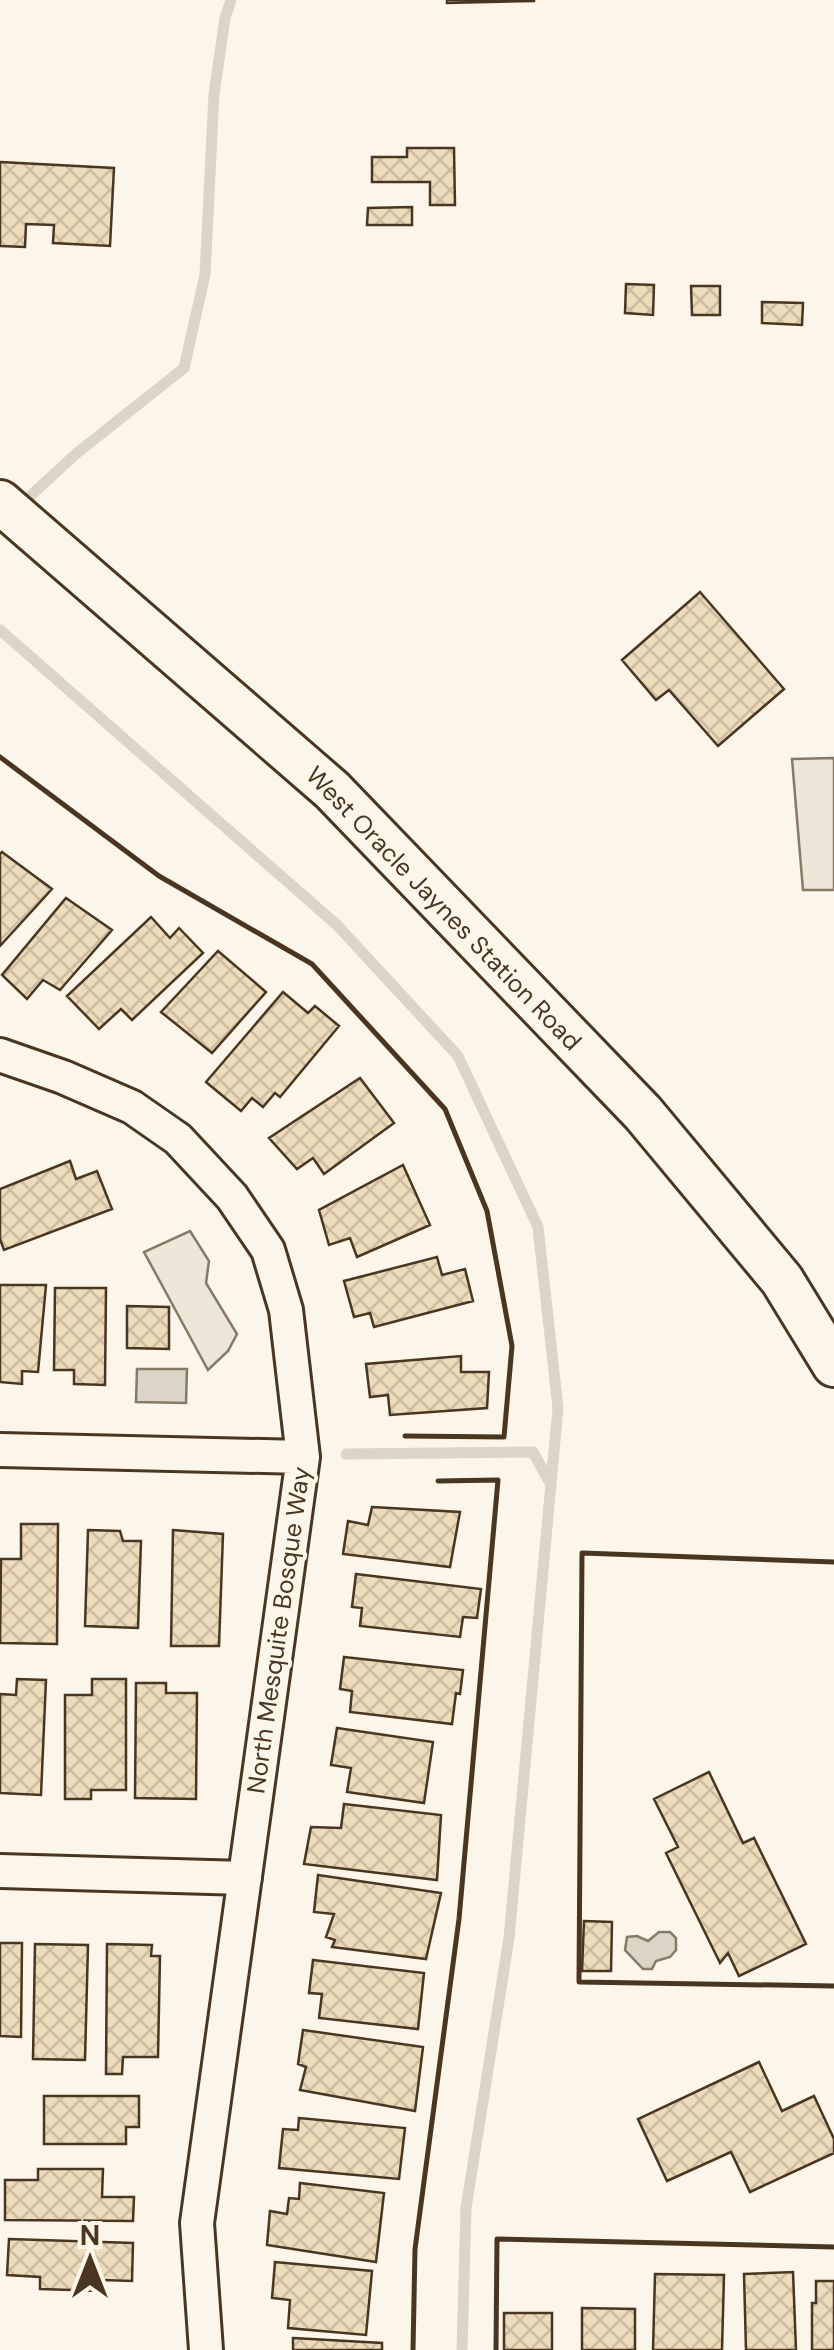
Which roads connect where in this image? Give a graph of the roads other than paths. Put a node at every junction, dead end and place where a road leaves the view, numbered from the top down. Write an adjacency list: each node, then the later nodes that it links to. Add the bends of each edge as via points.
1 (0, 502): 3 (street, West Oracle Jaynes Station Road, via 332,790 643,1113 782,1280)
2 (0, 1055): 5 (street, North Mesquite Bosque Way, via 132,1107 178,1139 232,1196 268,1250 286,1310)
3 (834, 1365)
4 (0, 1450): 5 (street)
5 (302, 1457): 7 (street, North Mesquite Bosque Way)
6 (0, 1871): 7 (street)
7 (245, 1878): 8 (street, North Mesquite Bosque Way, via 197,2223)
8 (206, 2350)

